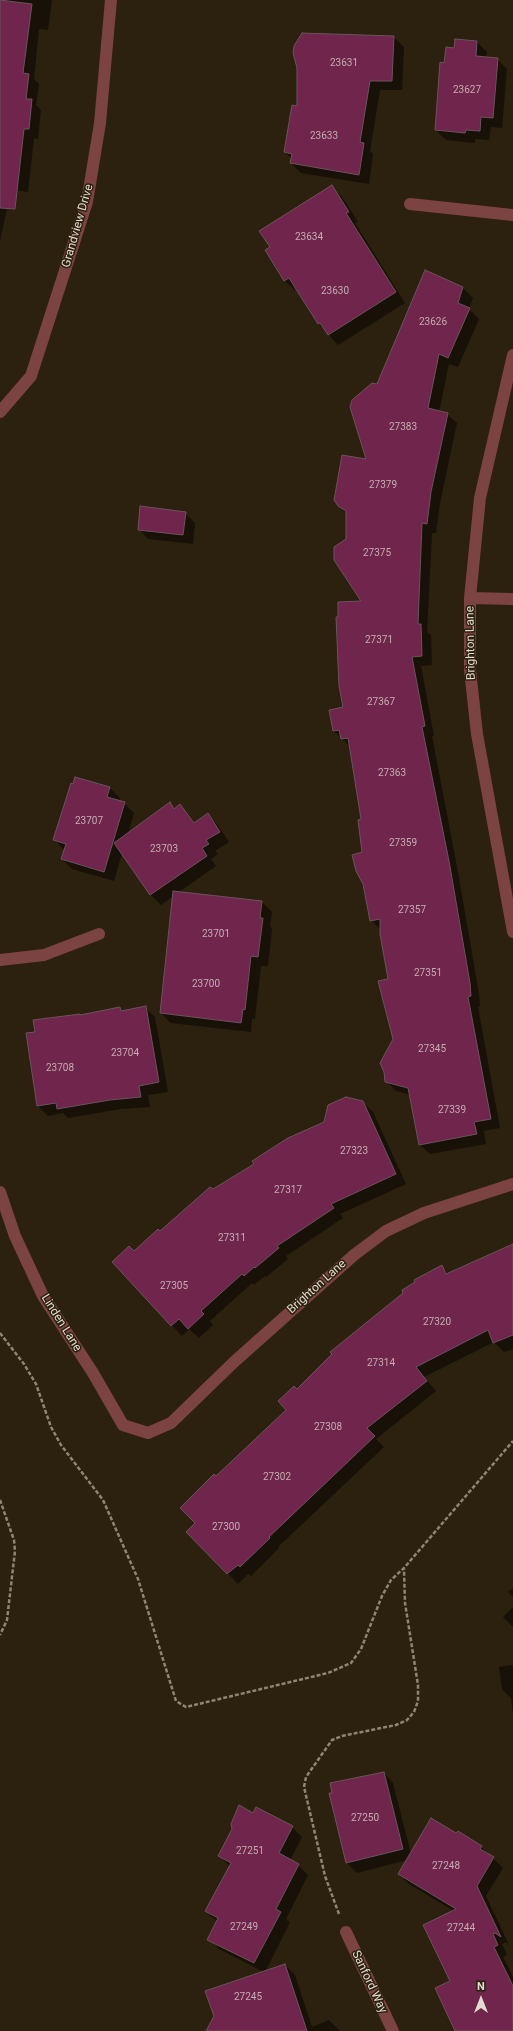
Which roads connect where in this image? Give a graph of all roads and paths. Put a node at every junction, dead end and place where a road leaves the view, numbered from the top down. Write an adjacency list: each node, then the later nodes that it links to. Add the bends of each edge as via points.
1 (110, 0): 5 (street, Grandview Drive, via 100,123 87,202 31,376)
2 (410, 204): 3 (street)
3 (513, 215)
4 (513, 355): 6 (street, Brighton Lane, via 480,498)
5 (0, 412)
6 (470, 598): 7 (street); 8 (street, Brighton Lane, via 470,670 477,734)
7 (513, 599)
8 (513, 932)
9 (99, 934): 10 (street, via 44,955)
10 (0, 960)
11 (513, 1184): 14 (street, Brighton Lane, via 424,1213 386,1231 354,1255 170,1423)
12 (0, 1192): 14 (street, Linden Lane, via 15,1236 43,1296 123,1425)
13 (0, 1333): 17 (path, via 36,1384 61,1446 103,1500 138,1579 176,1701 186,1707 328,1673 351,1663 362,1649 382,1596 391,1580)
14 (148, 1433)
15 (513, 1441): 17 (path)
16 (0, 1500): 18 (path, via 14,1540 15,1551 7,1620)
17 (404, 1568): 19 (path, via 405,1603 418,1685 418,1701 414,1712 407,1720 396,1725 332,1740 306,1777 304,1787 325,1876)
18 (0, 1635)
19 (346, 1932): 20 (street, Sanford Way)
20 (393, 2031)

